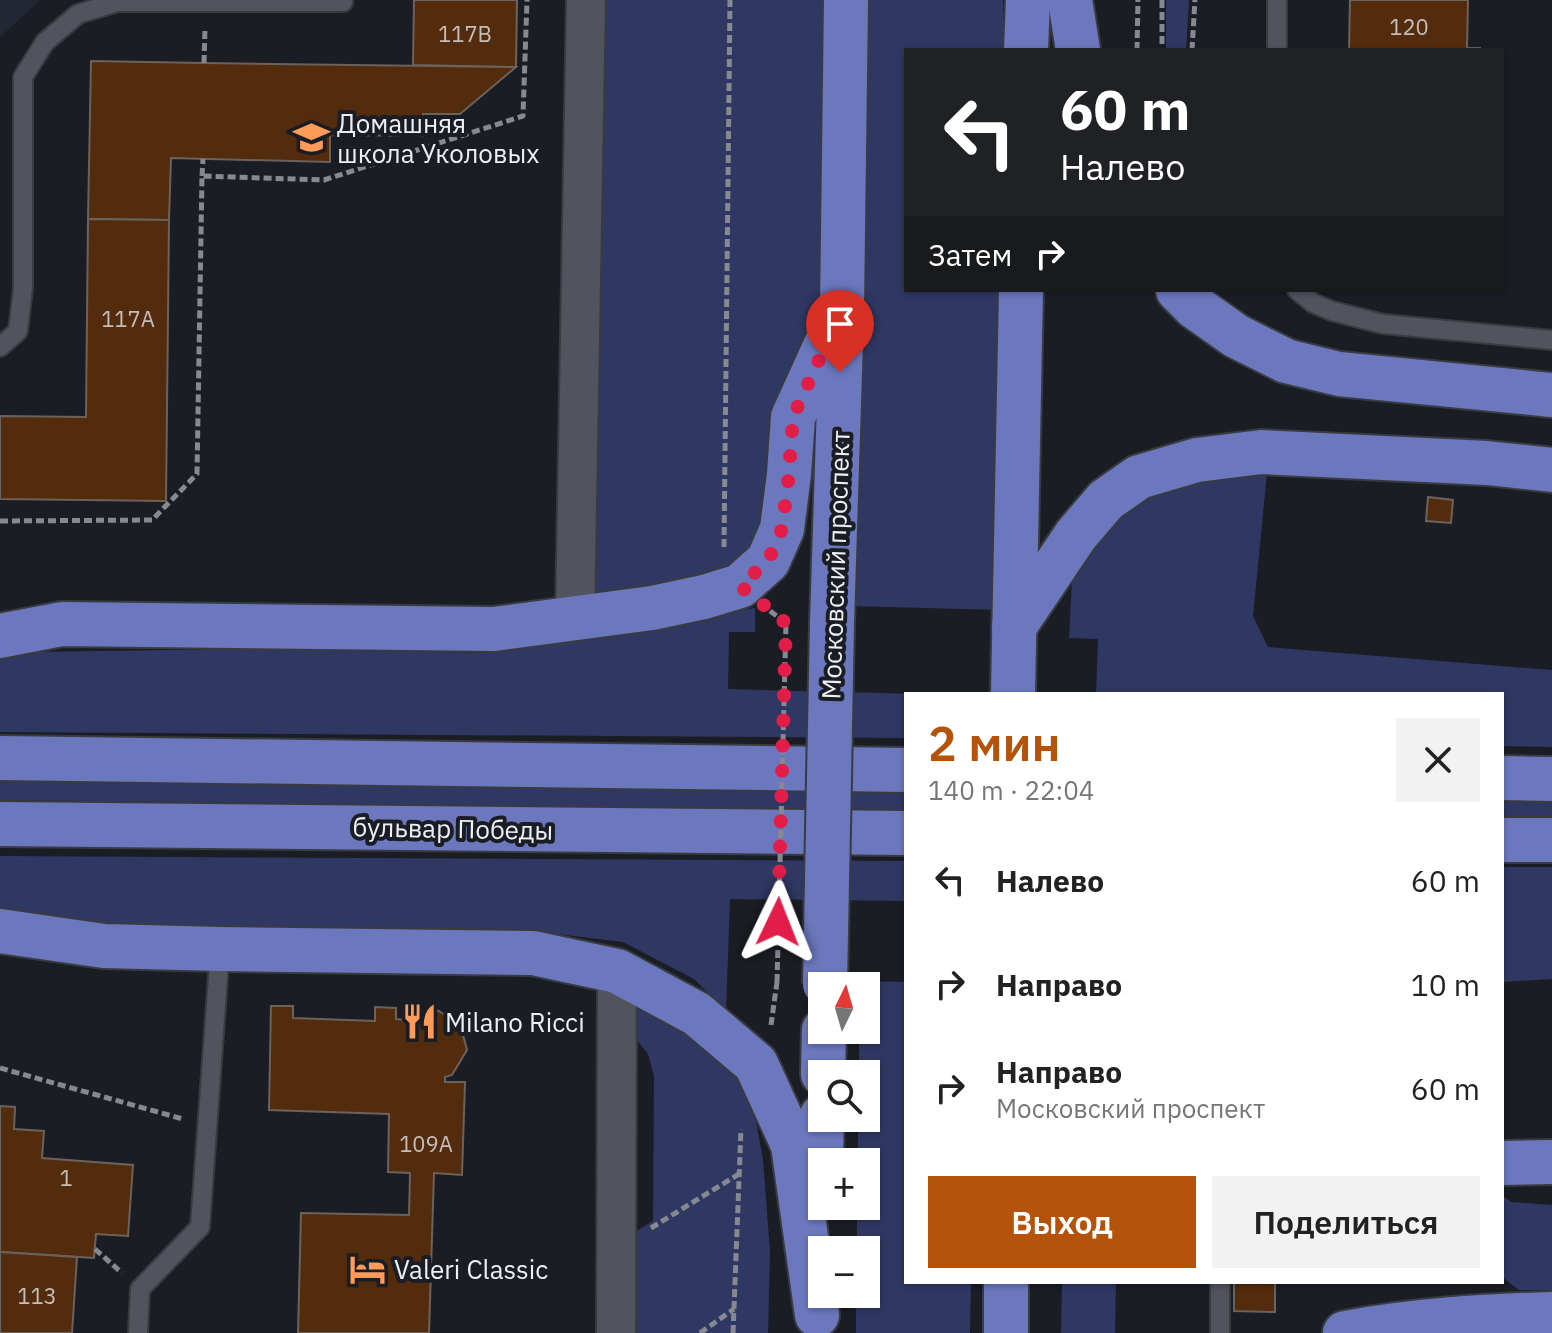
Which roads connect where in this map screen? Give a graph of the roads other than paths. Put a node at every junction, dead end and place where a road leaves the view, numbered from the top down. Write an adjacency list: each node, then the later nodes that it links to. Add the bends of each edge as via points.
1 (343, 0): 15 (lane, via 118,2 78,14 45,42 23,77 23,288 18,331)
2 (586, 0): 18 (street)
3 (846, 0): 13 (main road, Московский проспект)
4 (1028, 0): 7 (main road)
5 (1070, 0): 8 (main road)
6 (1277, 0): 9 (lane)
7 (1026, 48)
8 (1078, 48)
9 (1277, 48)
10 (1021, 292): 19 (main road)
11 (1180, 292): 16 (main road, via 1236,336 1286,361 1339,374)
12 (1299, 292): 14 (lane, via 1332,311 1369,321)
13 (842, 309): 18 (main road, via 793,417 782,529 768,561 740,586 704,597); 33 (main road, Московский проспект, bridge)
14 (1552, 340)
15 (0, 347)
16 (1552, 395)
17 (1552, 470): 19 (main road, via 1261,452 1197,460 1139,477 1106,500)
18 (575, 617): 20 (main road, via 494,629 62,624)
19 (1014, 627): 21 (main road)
20 (0, 636)
21 (1013, 692)
22 (0, 758): 23 (main road)
23 (904, 770)
24 (1504, 778): 25 (main road)
25 (1552, 779)
26 (0, 824): 27 (main road, бульвар Победы)
27 (904, 833)
28 (1504, 840): 29 (main road)
29 (1552, 840)
30 (0, 931): 31 (main road, via 104,946)
31 (220, 949): 32 (main road, via 533,953); 42 (lane, via 200,1227 140,1289)
32 (617, 971): 40 (main road, via 697,1014 756,1064 793,1145); 43 (street)
33 (825, 972)
34 (822, 1132): 40 (main road)
35 (1552, 1162): 36 (main road)
36 (1504, 1163)
37 (1006, 1284): 44 (main road)
38 (1220, 1284): 45 (lane)
39 (1552, 1314): 41 (main road, via 1473,1316)
40 (817, 1324)
41 (1441, 1326): 46 (main road, via 1389,1324)
42 (138, 1333)
43 (616, 1333)
44 (1006, 1333)
45 (1220, 1333)
46 (1345, 1333)

